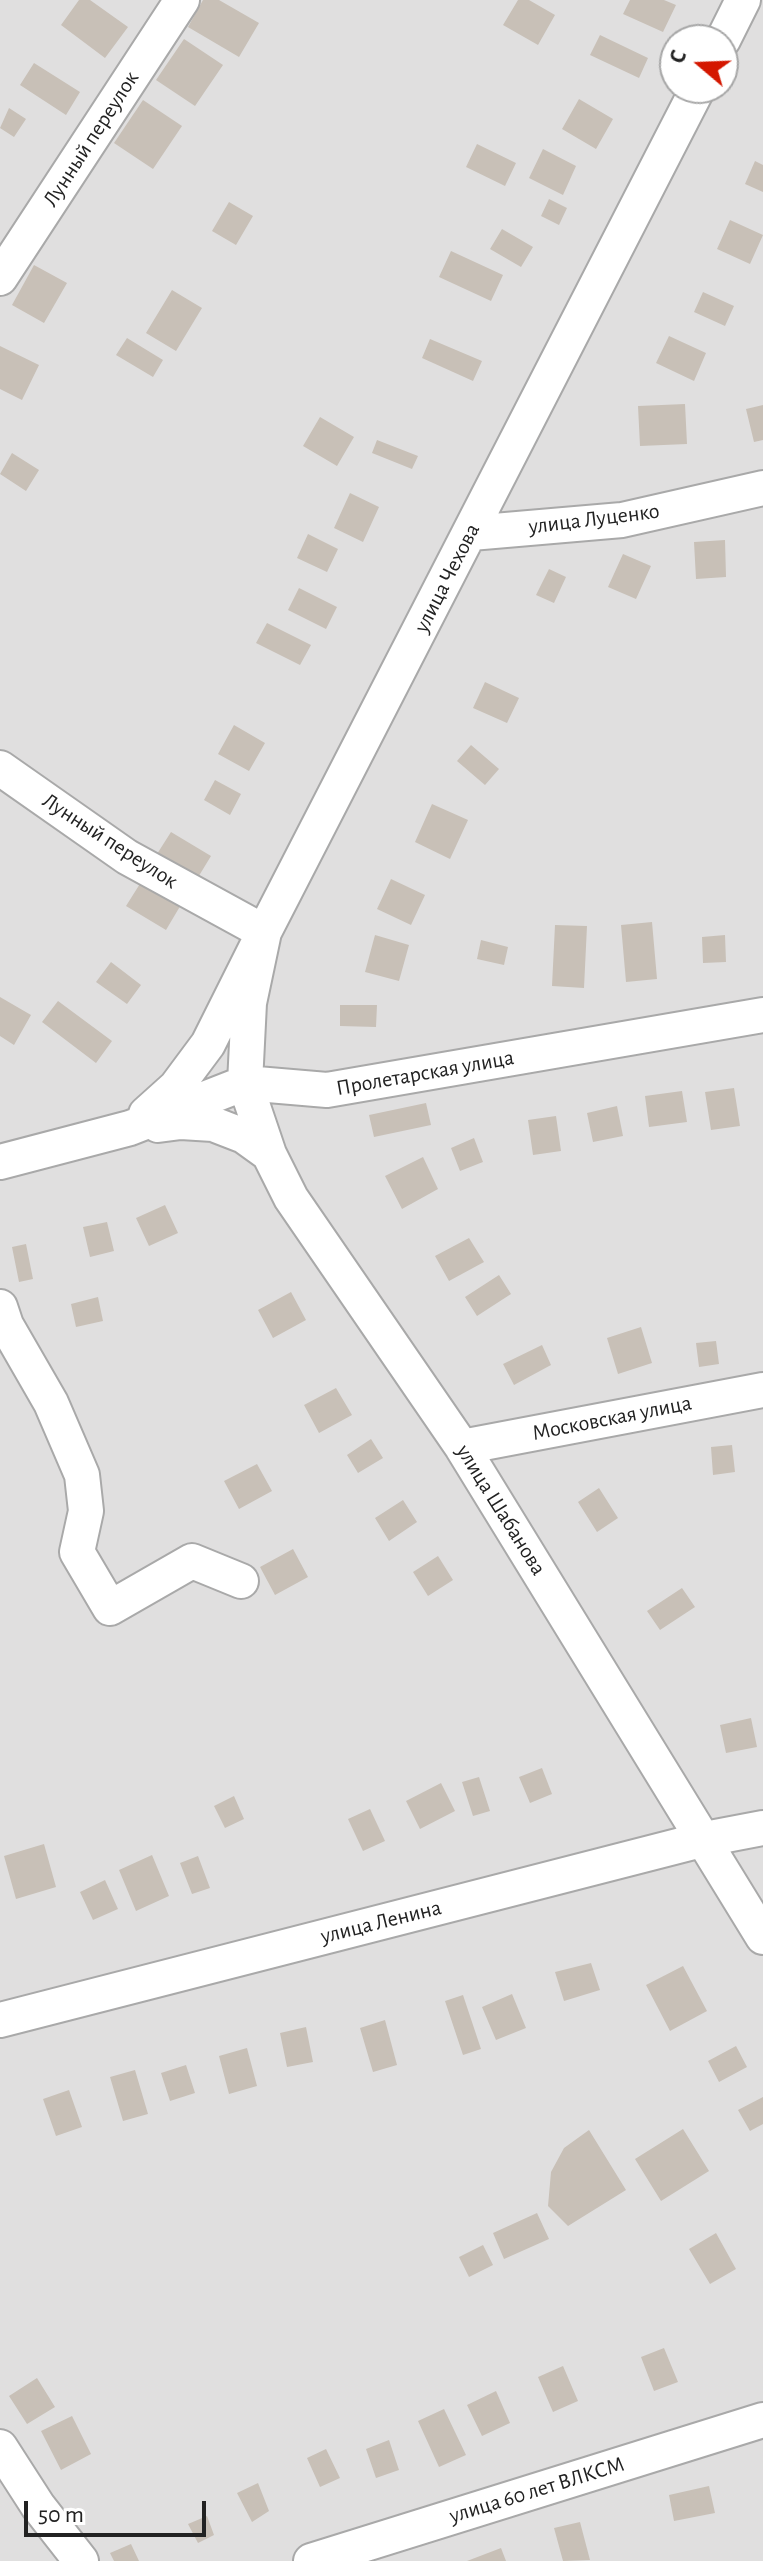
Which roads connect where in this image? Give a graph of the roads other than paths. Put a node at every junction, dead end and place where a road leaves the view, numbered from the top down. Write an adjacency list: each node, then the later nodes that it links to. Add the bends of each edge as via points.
1 (182, 0): 5 (street, Лунный переулок)
2 (743, 0): 3 (street)
3 (731, 24)
4 (690, 104): 7 (street, улица Чехова)
5 (0, 278)
6 (763, 488): 7 (street, улица Луценко, via 622,520)
7 (471, 533): 9 (street, улица Чехова)
8 (0, 768): 9 (street, Лунный переулок, via 127,857)
9 (264, 932): 11 (street, улица Чехова, via 249,1003); 12 (street, via 208,1044 176,1087)
10 (763, 1015): 11 (street, Пролетарская улица, via 327,1090)
11 (245, 1083): 12 (street, Пролетарская улица); 13 (street, улица Шабанова)
12 (130, 1128): 13 (street, via 213,1124 244,1136); 14 (street, Пролетарская улица)
13 (269, 1154): 17 (street, улица Шабанова, via 291,1198)
14 (0, 1162)
15 (0, 1307): 18 (street, via 82,1475 86,1511 77,1552 110,1608 192,1561)
16 (763, 1390): 17 (street, Московская улица)
17 (462, 1447): 20 (street, улица Шабанова)
18 (241, 1581)
19 (763, 1828): 20 (street, улица Ленина)
20 (705, 1839): 21 (street, улица Шабанова); 22 (street, улица Ленина)
21 (763, 1937)
22 (0, 2020)
23 (763, 2420): 26 (street, улица 60 лет ВЛКСМ)
24 (0, 2447): 25 (street)
25 (81, 2561)
26 (311, 2561)

